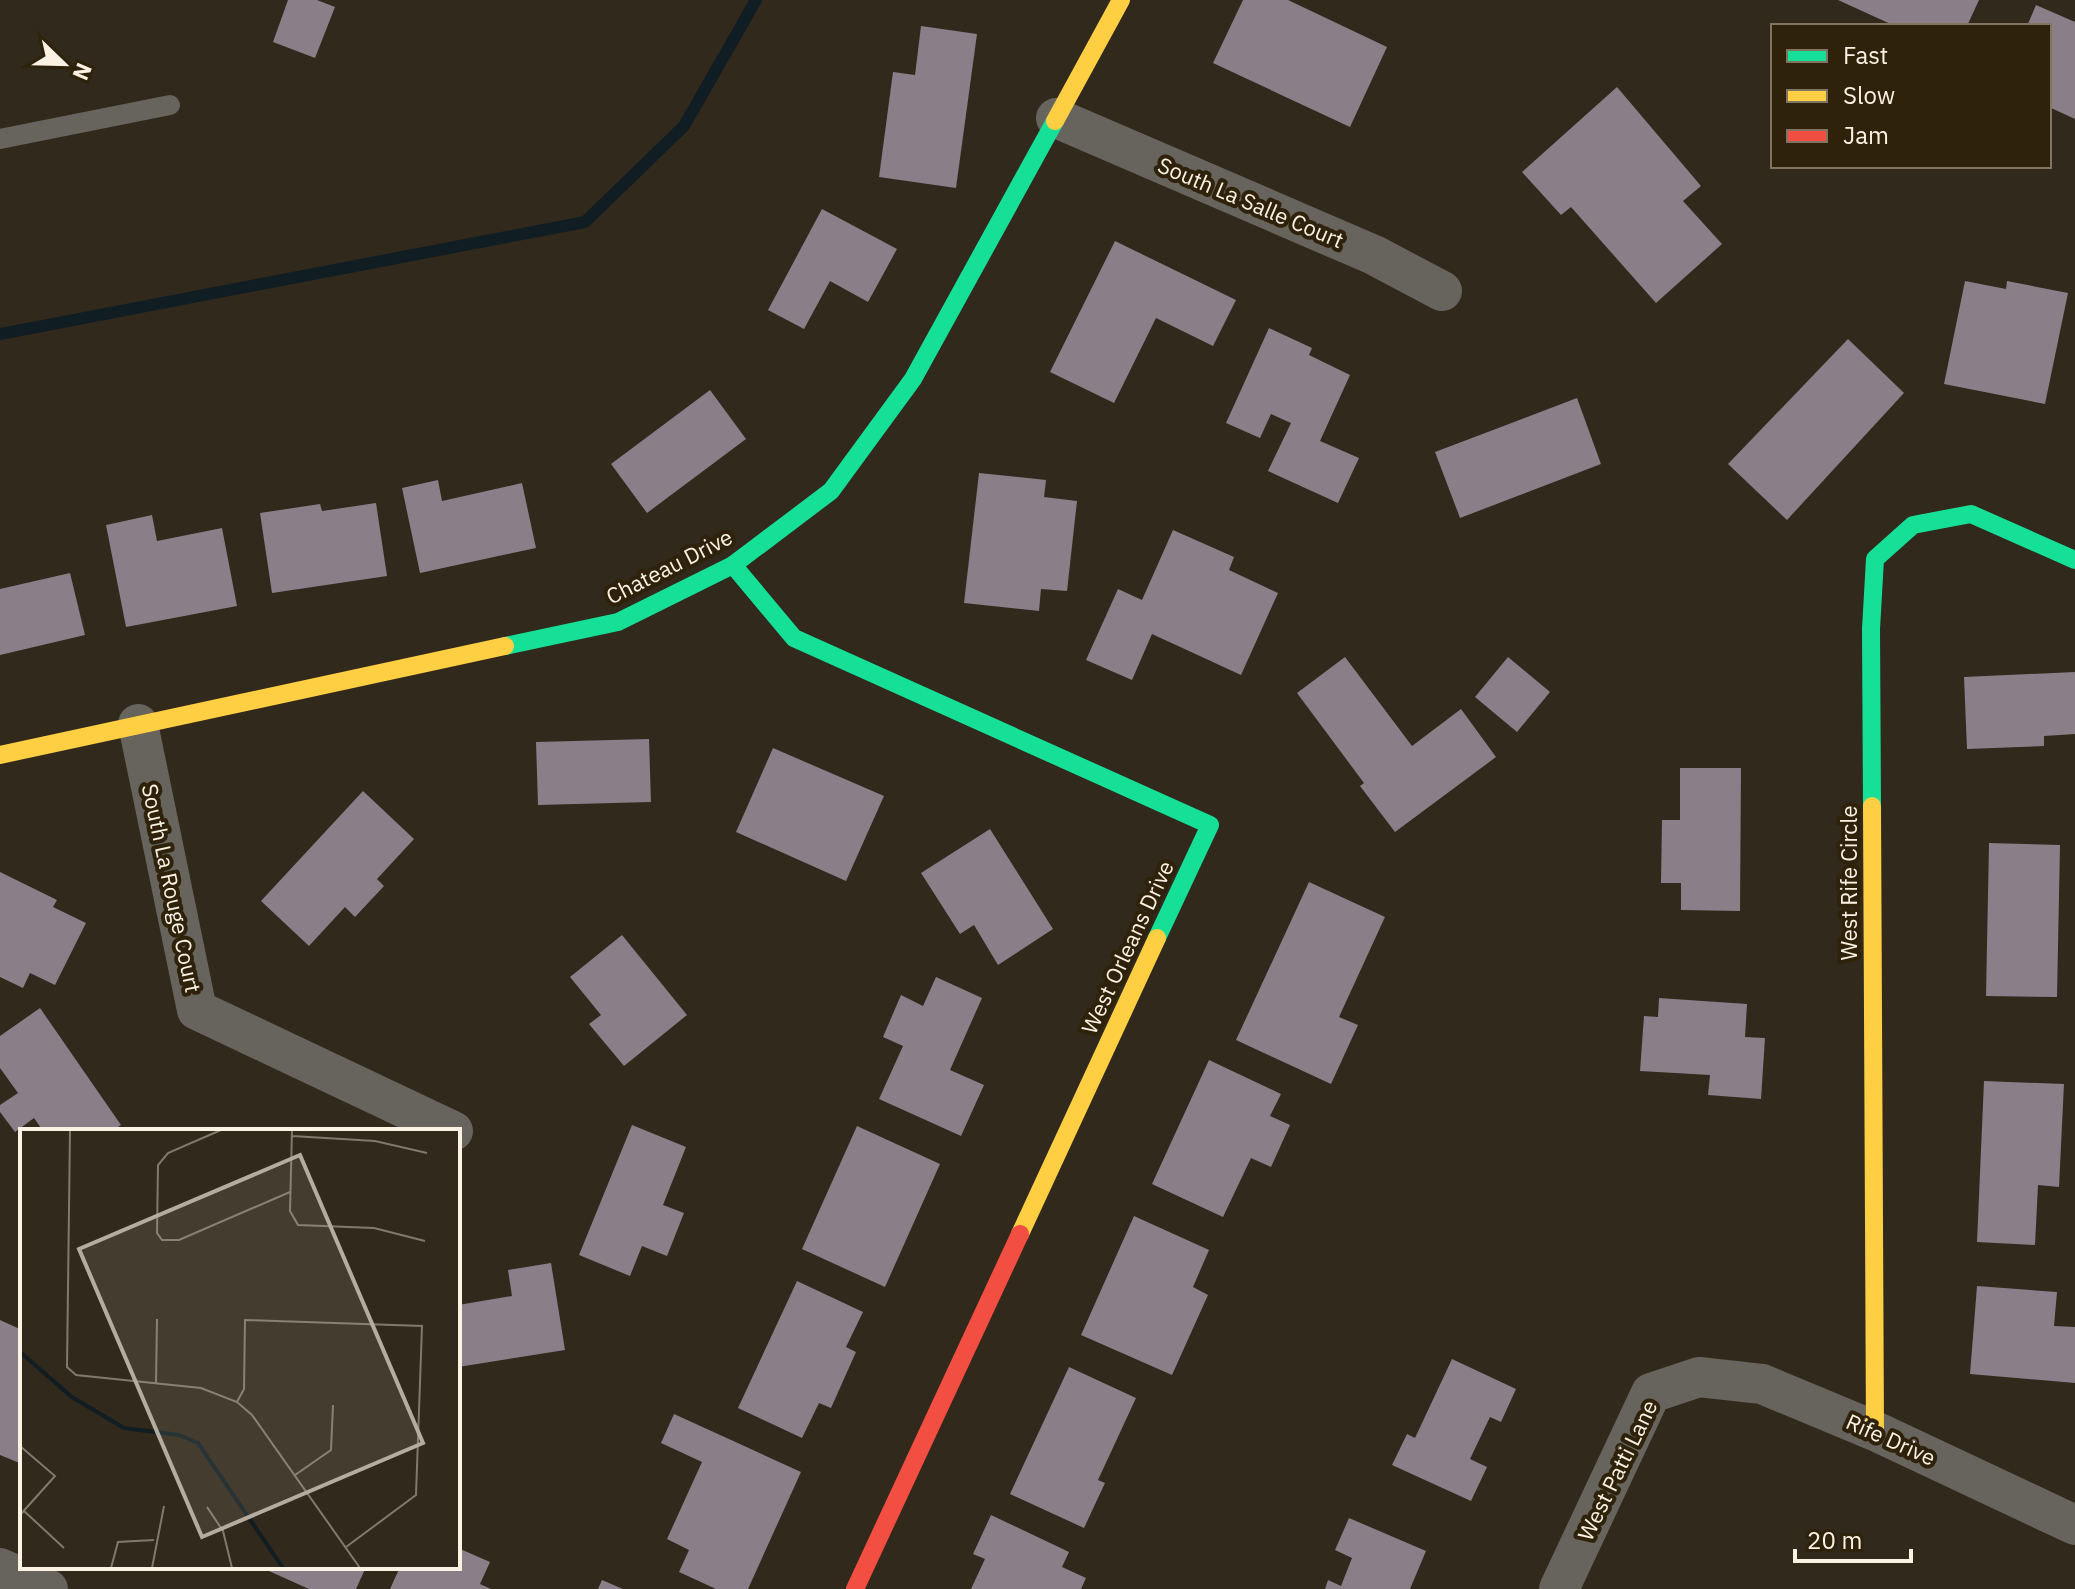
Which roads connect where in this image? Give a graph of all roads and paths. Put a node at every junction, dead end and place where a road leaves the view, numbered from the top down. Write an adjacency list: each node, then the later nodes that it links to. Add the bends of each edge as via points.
1 (1121, 0): 3 (street, Chateau Drive)
2 (170, 105): 4 (lane)
3 (1056, 118): 5 (street, South La Salle Court, via 1374,255); 7 (street, Chateau Drive, via 913,379 831,491)
4 (0, 139)
5 (1442, 291)
6 (2075, 560): 12 (street, West Rife Circle, via 1971,514 1913,525 1875,559)
7 (733, 565): 8 (street, Chateau Drive, via 618,622); 16 (street, West Orleans Drive, via 794,638 1210,825)
8 (138, 724): 9 (street, Chateau Drive); 10 (street, South La Rouge Court, via 197,1010)
9 (0, 755)
10 (447, 1129)
11 (1699, 1377): 12 (street, Rife Drive, via 1762,1384); 17 (street, West Patti Lane, via 1651,1393)
12 (1875, 1431): 13 (street, Rife Drive)
13 (2075, 1525)
14 (0, 1568): 15 (street)
15 (48, 1589)
16 (855, 1589)
17 (1559, 1589)

